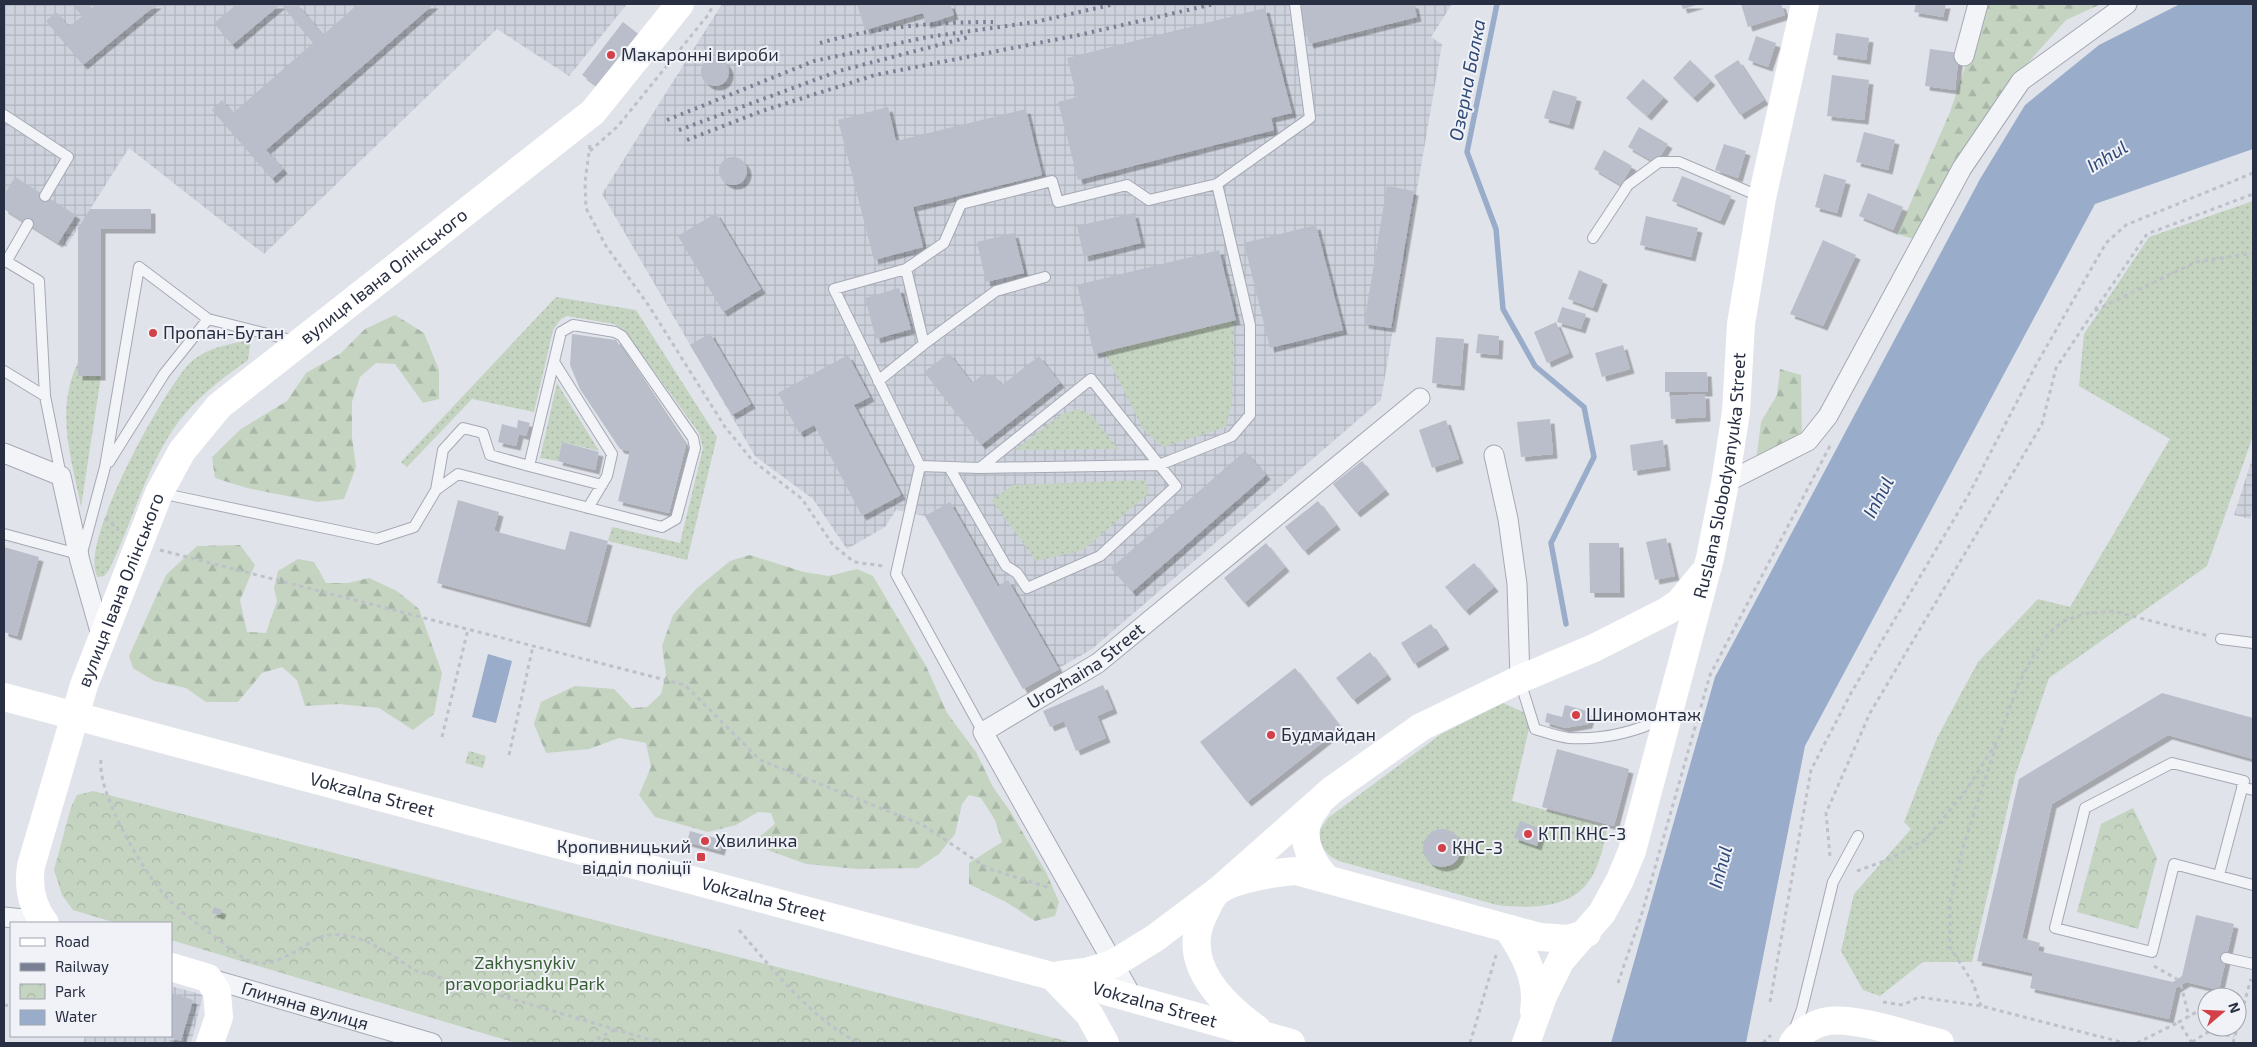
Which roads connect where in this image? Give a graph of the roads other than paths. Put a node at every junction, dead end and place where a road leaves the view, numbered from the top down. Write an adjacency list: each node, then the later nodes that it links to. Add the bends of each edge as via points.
1 (680, 4): 17 (main road, вулиця Івана Олінського, via 593,112)
2 (1295, 4): 8 (lane, via 1310,118)
3 (1805, 4): 10 (main road, Ruslana Slobodyanyuka Street)
4 (1978, 4): 6 (street)
5 (2127, 4): 33 (street, via 2021,81 1962,168 1828,416 1808,442)
6 (1964, 56)
7 (4, 115): 9 (lane, via 68,157)
8 (1217, 184): 14 (lane, via 1149,200 1127,185 1058,202 1052,181 961,204 944,243); 26 (lane, via 1250,325 1250,415 1232,436)
9 (45, 196)
10 (1762, 198): 12 (lane, via 1679,162 1659,162 1628,185); 33 (main road, Ruslana Slobodyanyuka Street, via 1741,324 1736,412)
11 (28, 224): 13 (lane)
12 (1593, 238)
13 (5, 261): 22 (lane, via 39,281)
14 (906, 269): 18 (lane); 21 (lane, via 834,289)
15 (1045, 277): 18 (lane, via 996,291)
16 (208, 319): 17 (lane); 29 (lane, via 164,374); 29 (lane, via 139,267)
17 (299, 342): 36 (main road, вулиця Івана Олінського, via 220,406 182,451)
18 (924, 344): 21 (lane)
19 (554, 362): 27 (lane); 34 (lane, via 612,454); 37 (lane, via 561,332 573,325 615,332 622,336 693,438 695,448 676,519 662,527)
20 (4, 370): 22 (lane)
21 (878, 381): 28 (lane)
22 (45, 396): 32 (lane)
23 (1420, 398): 48 (street, Urozhaina Street, via 1098,663)
24 (4, 452): 32 (street)
25 (1494, 455): 44 (street, via 1508,519 1517,584)
26 (1160, 465): 30 (lane, via 1176,486 1100,556 1027,588 1017,573 1006,566); 31 (lane); 31 (lane, via 1091,378)
27 (529, 466): 34 (lane); 35 (lane, via 490,455 483,433 463,428 443,450)
28 (920, 466): 30 (lane); 48 (lane, via 896,574)
29 (105, 467): 39 (lane)
30 (949, 467): 31 (lane)
31 (980, 468)
32 (61, 476): 39 (street)
33 (1726, 484): 40 (main road, Ruslana Slobodyanyuka Street)
34 (602, 485): 37 (lane)
35 (436, 490): 36 (lane, via 414,527 377,539); 37 (lane, via 458,474)
36 (159, 493): 42 (main road, вулиця Івана Олінського)
37 (588, 508)
38 (4, 534): 39 (lane)
39 (79, 558): 42 (street)
40 (1710, 558): 44 (main road, via 1692,588 1667,611 1594,648); 47 (main road, Ruslana Slobodyanyuka Street)
41 (2221, 639): 43 (lane)
42 (103, 642): 46 (main road, вулиця Івана Олінського, via 84,685)
43 (2253, 643)
44 (1520, 679): 47 (lane, via 1534,729 1567,738 1609,737 1646,727); 50 (main road, via 1421,727)
45 (4, 697): 46 (main road, Vokzalna Street)
46 (76, 717): 58 (main road, вулиця Івана Олінського, via 31,866 29,888); 65 (main road, Vokzalna Street)
47 (1667, 717): 59 (main road, Ruslana Slobodyanyuka Street, via 1629,858 1608,905)
48 (983, 732): 62 (street)
49 (2242, 787): 51 (lane); 53 (lane); 53 (lane, via 2244,781 2172,763 2085,808 2055,928 2152,952 2174,864)
50 (1332, 790): 54 (main road, via 1313,810 1306,827 1305,844 1310,857); 56 (main road)
51 (2253, 790)
52 (1858, 836): 75 (lane, via 1833,882 1802,1009)
53 (2219, 876): 55 (lane)
54 (1326, 878): 56 (main road, via 1296,871 1278,872 1256,876); 60 (main road)
55 (2253, 885)
56 (1219, 890): 62 (main road, via 1155,938); 70 (main road, via 1201,921 1197,943 1200,963 1211,987 1244,1019)
57 (4, 917): 58 (street)
58 (44, 922)
59 (1587, 933): 60 (main road, via 1568,939); 69 (main road, Ruslana Slobodyanyuka Street, via 1561,960)
60 (1502, 941): 69 (main road, via 1522,950 1534,982 1535,1003)
61 (2226, 958): 63 (lane)
62 (1113, 964): 65 (main road, via 1086,972); 67 (street)
63 (2253, 964)
64 (172, 967): 66 (main road)
65 (1052, 976): 67 (main road, Vokzalna Street); 73 (main road, via 1089,1014)
66 (208, 978): 71 (main road, via 220,1003); 72 (street, Глиняна вулиця)
67 (1134, 1000): 70 (main road, Vokzalna Street)
68 (1900, 1033): 76 (main road, via 1828,1021 1810,1027); 77 (main road, via 1884,1034); 78 (main road)
69 (1529, 1034)
70 (1280, 1040): 74 (main road)
71 (210, 1043)
72 (432, 1043)
73 (1105, 1043)
74 (1227, 1043)
75 (1789, 1043)
76 (1793, 1043)
77 (1862, 1043)
78 (1940, 1043)

